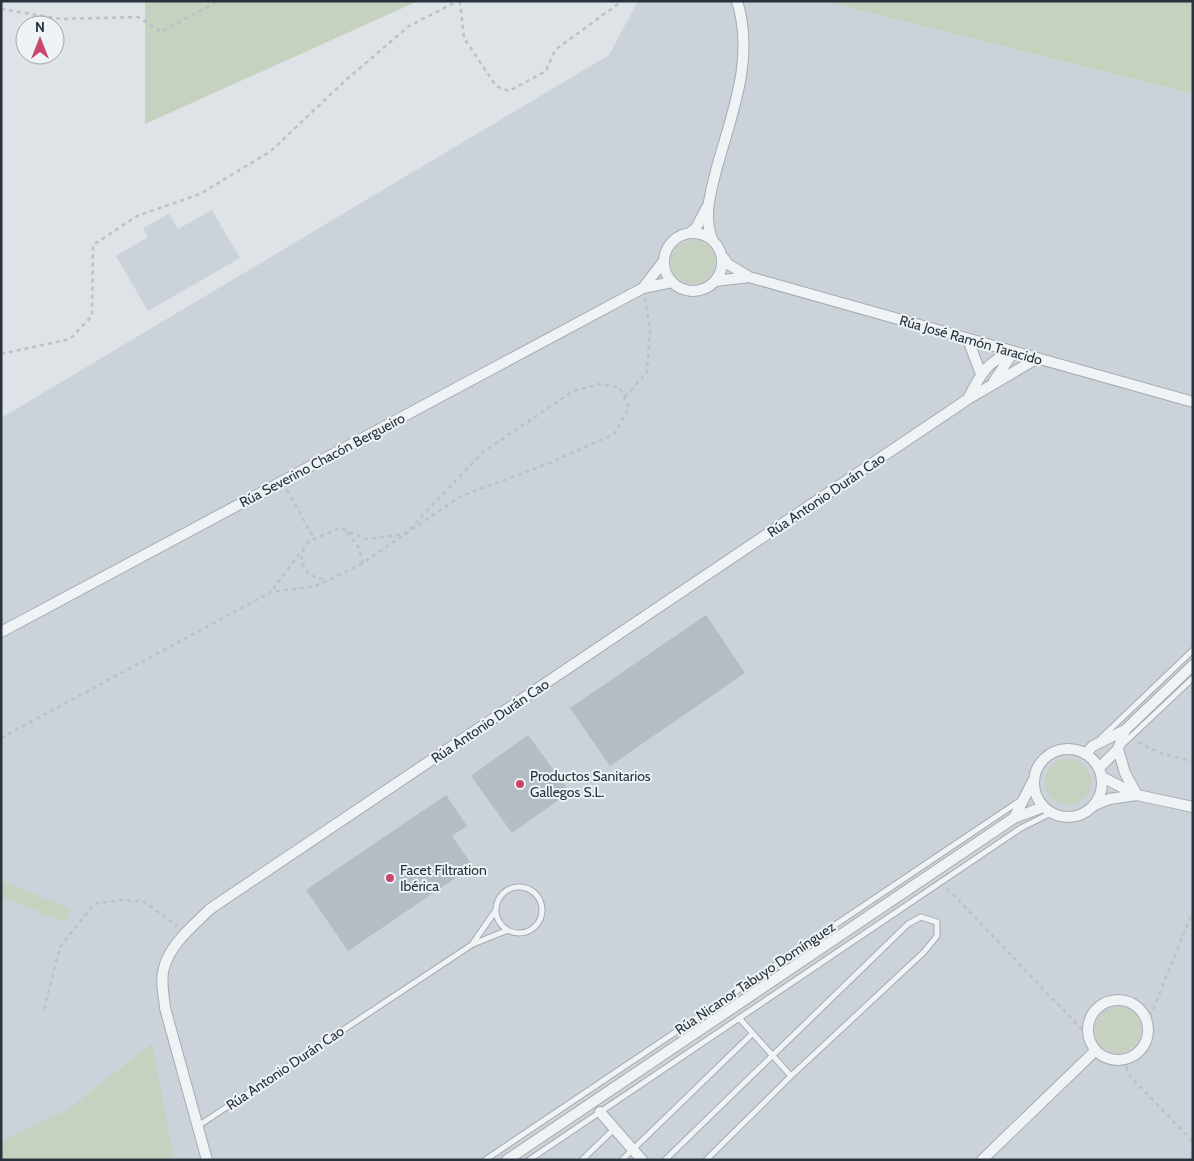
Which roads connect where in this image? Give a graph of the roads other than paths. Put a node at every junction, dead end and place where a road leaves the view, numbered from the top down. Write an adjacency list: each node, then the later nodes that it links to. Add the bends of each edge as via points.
1 (737, 1): 2 (street, via 742,17 742,78)
2 (708, 206): 3 (street); 4 (street)
3 (691, 232): 4 (street); 6 (street, via 674,238 664,253)
4 (712, 239): 5 (street)
5 (722, 256): 7 (street, Rúa José Ramón Taracido, via 728,264); 8 (street, via 720,274)
6 (663, 262): 9 (street); 10 (street, Rúa Severino Chacón Bergueiro)
7 (749, 277): 8 (street, Rúa José Ramón Taracido); 11 (street, Rúa José Ramón Taracido)
8 (715, 281): 9 (street, via 698,290 680,288)
9 (672, 282): 10 (street, Rúa Severino Chacón Bergueiro)
10 (643, 288): 18 (street, Rúa Severino Chacón Bergueiro)
11 (968, 340): 12 (street, Rúa José Ramón Taracido); 14 (street)
12 (1013, 353): 13 (street, Rúa José Ramón Taracido); 14 (street, Rúa Antonio Durán Cao, via 990,363); 15 (street, Rúa Antonio Durán Cao)
13 (1036, 359): 15 (street, Rúa Antonio Durán Cao); 17 (street, Rúa José Ramón Taracido)
14 (981, 374): 16 (street, Rúa Antonio Durán Cao)
15 (992, 384): 16 (street, Rúa Antonio Durán Cao)
16 (968, 399): 43 (street, Rúa Antonio Durán Cao, via 210,910 180,938 164,968 163,989 165,1008)
17 (1193, 402)
18 (1, 632)
19 (1193, 650): 23 (lane)
20 (1193, 665): 22 (street)
21 (1193, 678): 22 (lane)
22 (1128, 733): 23 (street); 24 (street)
23 (1093, 746): 25 (street)
24 (1118, 749): 26 (street); 28 (street)
25 (1085, 754): 26 (street); 27 (street, via 1066,749 1056,751 1041,762)
26 (1100, 772): 28 (street); 30 (street, via 1100,796)
27 (1034, 780): 29 (street, Rúa Nicanor Tabuyo Domínguez); 32 (street, via 1037,799)
28 (1137, 795): 30 (street); 31 (street)
29 (1025, 797): 33 (street, Rúa Nicanor Tabuyo Domínguez); 47 (lane, Rúa Nicanor Tabuyo Domínguez)
30 (1095, 805): 32 (street, via 1079,816 1060,817)
31 (1193, 807)
32 (1047, 810): 33 (street, Rúa Nicanor Tabuyo Domínguez); 37 (lane, Rúa Nicanor Tabuyo Domínguez)
33 (1014, 818): 48 (street, Rúa Nicanor Tabuyo Domínguez)
34 (496, 910): 35 (lane, via 498,920); 35 (lane, via 501,896 514,887 527,888 541,900 543,911 534,928 520,933); 36 (lane)
35 (508, 930): 36 (lane)
36 (473, 944): 43 (lane, Rúa Antonio Durán Cao)
37 (739, 1018): 38 (lane); 42 (lane, Rúa Nicanor Tabuyo Domínguez)
38 (752, 1034): 40 (lane); 45 (lane)
39 (1096, 1050): 39 (street, via 1088,1036 1094,1010 1113,1000 1137,1006 1147,1024 1148,1036 1144,1045 1124,1059 1113,1059); 55 (street)
40 (773, 1056): 41 (lane); 41 (lane, via 908,924 921,917 937,922 937,936 924,952); 53 (lane)
41 (791, 1076): 54 (lane)
42 (600, 1112): 44 (street); 49 (lane, Rúa Nicanor Tabuyo Domínguez)
43 (198, 1127): 46 (street, Rúa Antonio Durán Cao)
44 (614, 1130): 45 (street); 50 (lane)
45 (632, 1150): 51 (lane); 52 (street)
46 (207, 1160)
47 (485, 1160)
48 (507, 1160)
49 (529, 1160)
50 (582, 1160)
51 (622, 1160)
52 (642, 1160)
53 (665, 1160)
54 (706, 1160)
55 (982, 1160)

